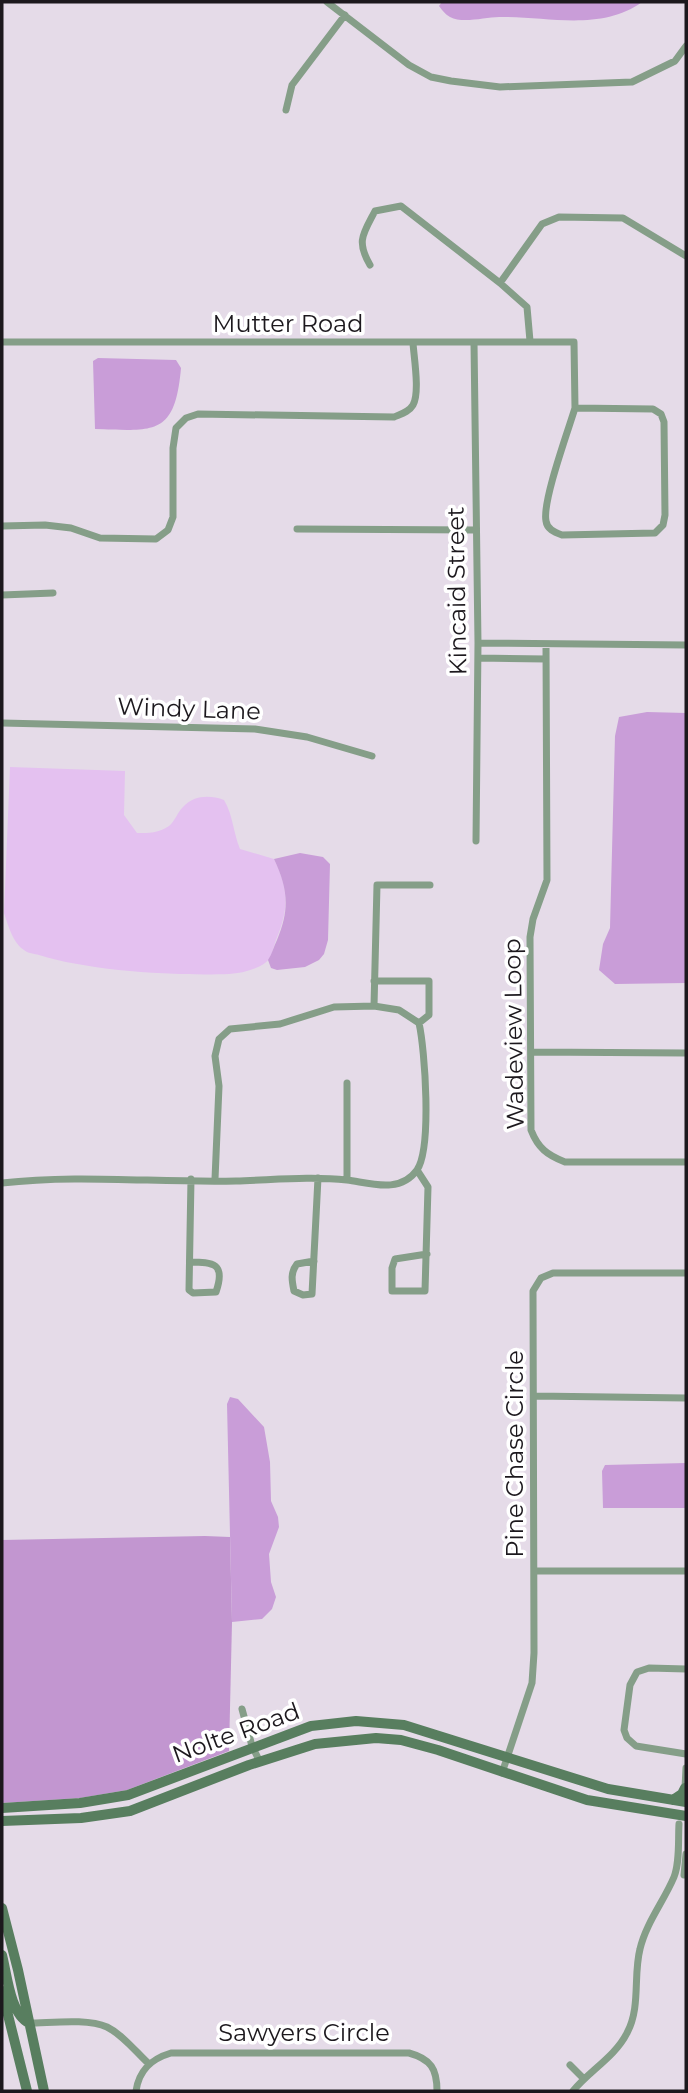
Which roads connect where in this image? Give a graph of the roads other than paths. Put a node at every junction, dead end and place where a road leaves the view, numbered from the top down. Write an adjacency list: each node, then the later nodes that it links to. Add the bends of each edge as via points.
1 (327, 2): 2 (street)
2 (345, 15): 3 (street, via 409,65 431,76 500,87 632,82 675,61); 4 (street, via 292,85)
3 (686, 46)
4 (286, 110)
5 (686, 256): 7 (street, via 623,218 559,217 542,224)
6 (370, 265): 7 (street, via 361,250 374,211 401,206)
7 (500, 283): 8 (street, via 527,307)
8 (530, 341): 10 (street, Mutter Road); 12 (street, Mutter Road, via 574,341)
9 (2, 342): 11 (street, Mutter Road)
10 (474, 342): 11 (street, Mutter Road); 15 (street, Kincaid Street)
11 (413, 343): 13 (street, via 414,404 394,417 198,414 186,418 176,428 173,448 173,517 168,530 156,539 100,538 45,525)
12 (575, 408): 12 (street, via 546,506 546,524 562,535 655,533 665,515 661,414 653,409)
13 (2, 526)
14 (297, 528): 15 (street)
15 (476, 530): 18 (street, Kincaid Street)
16 (53, 593): 17 (street)
17 (2, 595)
18 (478, 643): 19 (street); 21 (street, Kincaid Street)
19 (546, 644): 20 (street); 22 (street, Wadeview Loop)
20 (686, 645)
21 (478, 659): 22 (street); 25 (street, Kincaid Street)
22 (546, 659): 30 (street, Wadeview Loop, via 547,880 530,937)
23 (2, 723): 24 (street, Windy Lane, via 255,729 307,737)
24 (372, 756)
25 (476, 841)
26 (430, 885): 27 (street, via 377,885)
27 (374, 981): 28 (street); 29 (street, via 429,981 429,1015)
28 (374, 1006): 29 (street, via 398,1010); 37 (street, via 334,1007 280,1024 230,1029 219,1039 215,1056 219,1086)
29 (419, 1023): 34 (street, via 425,1048 425,1141)
30 (531, 1052): 31 (street); 33 (street, Wadeview Loop, via 531,1130 548,1156 565,1162)
31 (686, 1053)
32 (347, 1083): 38 (street)
33 (686, 1162)
34 (417, 1170): 38 (street, via 404,1181 387,1186); 40 (street, via 428,1187)
35 (318, 1178): 37 (street); 38 (street); 41 (street)
36 (191, 1179): 37 (street); 39 (street, via 45,1178); 42 (street)
37 (215, 1179)
38 (347, 1180)
39 (2, 1183)
40 (427, 1254): 40 (street, via 425,1291 392,1291 395,1259)
41 (314, 1261): 41 (street, via 312,1294 294,1291 293,1270 297,1264)
42 (190, 1262): 42 (street, via 190,1292 216,1292 216,1265)
43 (686, 1273): 44 (street, Pine Chase Circle, via 553,1273 541,1278 533,1291)
44 (534, 1396): 45 (street); 46 (street, Pine Chase Circle)
45 (686, 1398)
46 (535, 1571): 47 (street); 52 (street, Pine Chase Circle, via 532,1684)
47 (686, 1571)
48 (686, 1669): 51 (street, via 637,1672 629,1685 624,1730 636,1746)
49 (242, 1709): 50 (street)
50 (252, 1746): 52 (street, Nolte Road, via 311,1726 379,1722 404,1725); 53 (street); 58 (street, Nolte Road, via 128,1795)
51 (686, 1754)
52 (508, 1758): 55 (street, Pine Chase Circle); 57 (street, Nolte Road, via 608,1789)
53 (260, 1762): 55 (street, Nolte Road, via 315,1744 376,1738 401,1740); 60 (street, Nolte Road, via 130,1811)
54 (686, 1768): 56 (street)
55 (502, 1773): 59 (street, Nolte Road, via 587,1800)
56 (685, 1787): 57 (street)
57 (673, 1800): 59 (street, Nolte Road)
58 (2, 1808)
59 (684, 1813): 62 (street)
60 (2, 1821)
61 (686, 1854): 62 (street)
62 (682, 1875): 69 (street, via 640,1947 635,2010 627,2033 613,2053)
63 (2, 1908): 66 (street)
64 (2, 1955): 66 (street, via 13,2006)
65 (2, 1991): 70 (street)
66 (29, 2023): 67 (street, via 90,2022 106,2027); 71 (street)
67 (149, 2064): 72 (street, via 139,2076); 73 (street, Sawyers Circle, via 171,2053 409,2053 433,2065)
68 (570, 2065): 69 (street)
69 (583, 2078): 74 (street)
70 (27, 2091)
71 (42, 2091)
72 (136, 2091)
73 (437, 2091)
74 (573, 2091)

